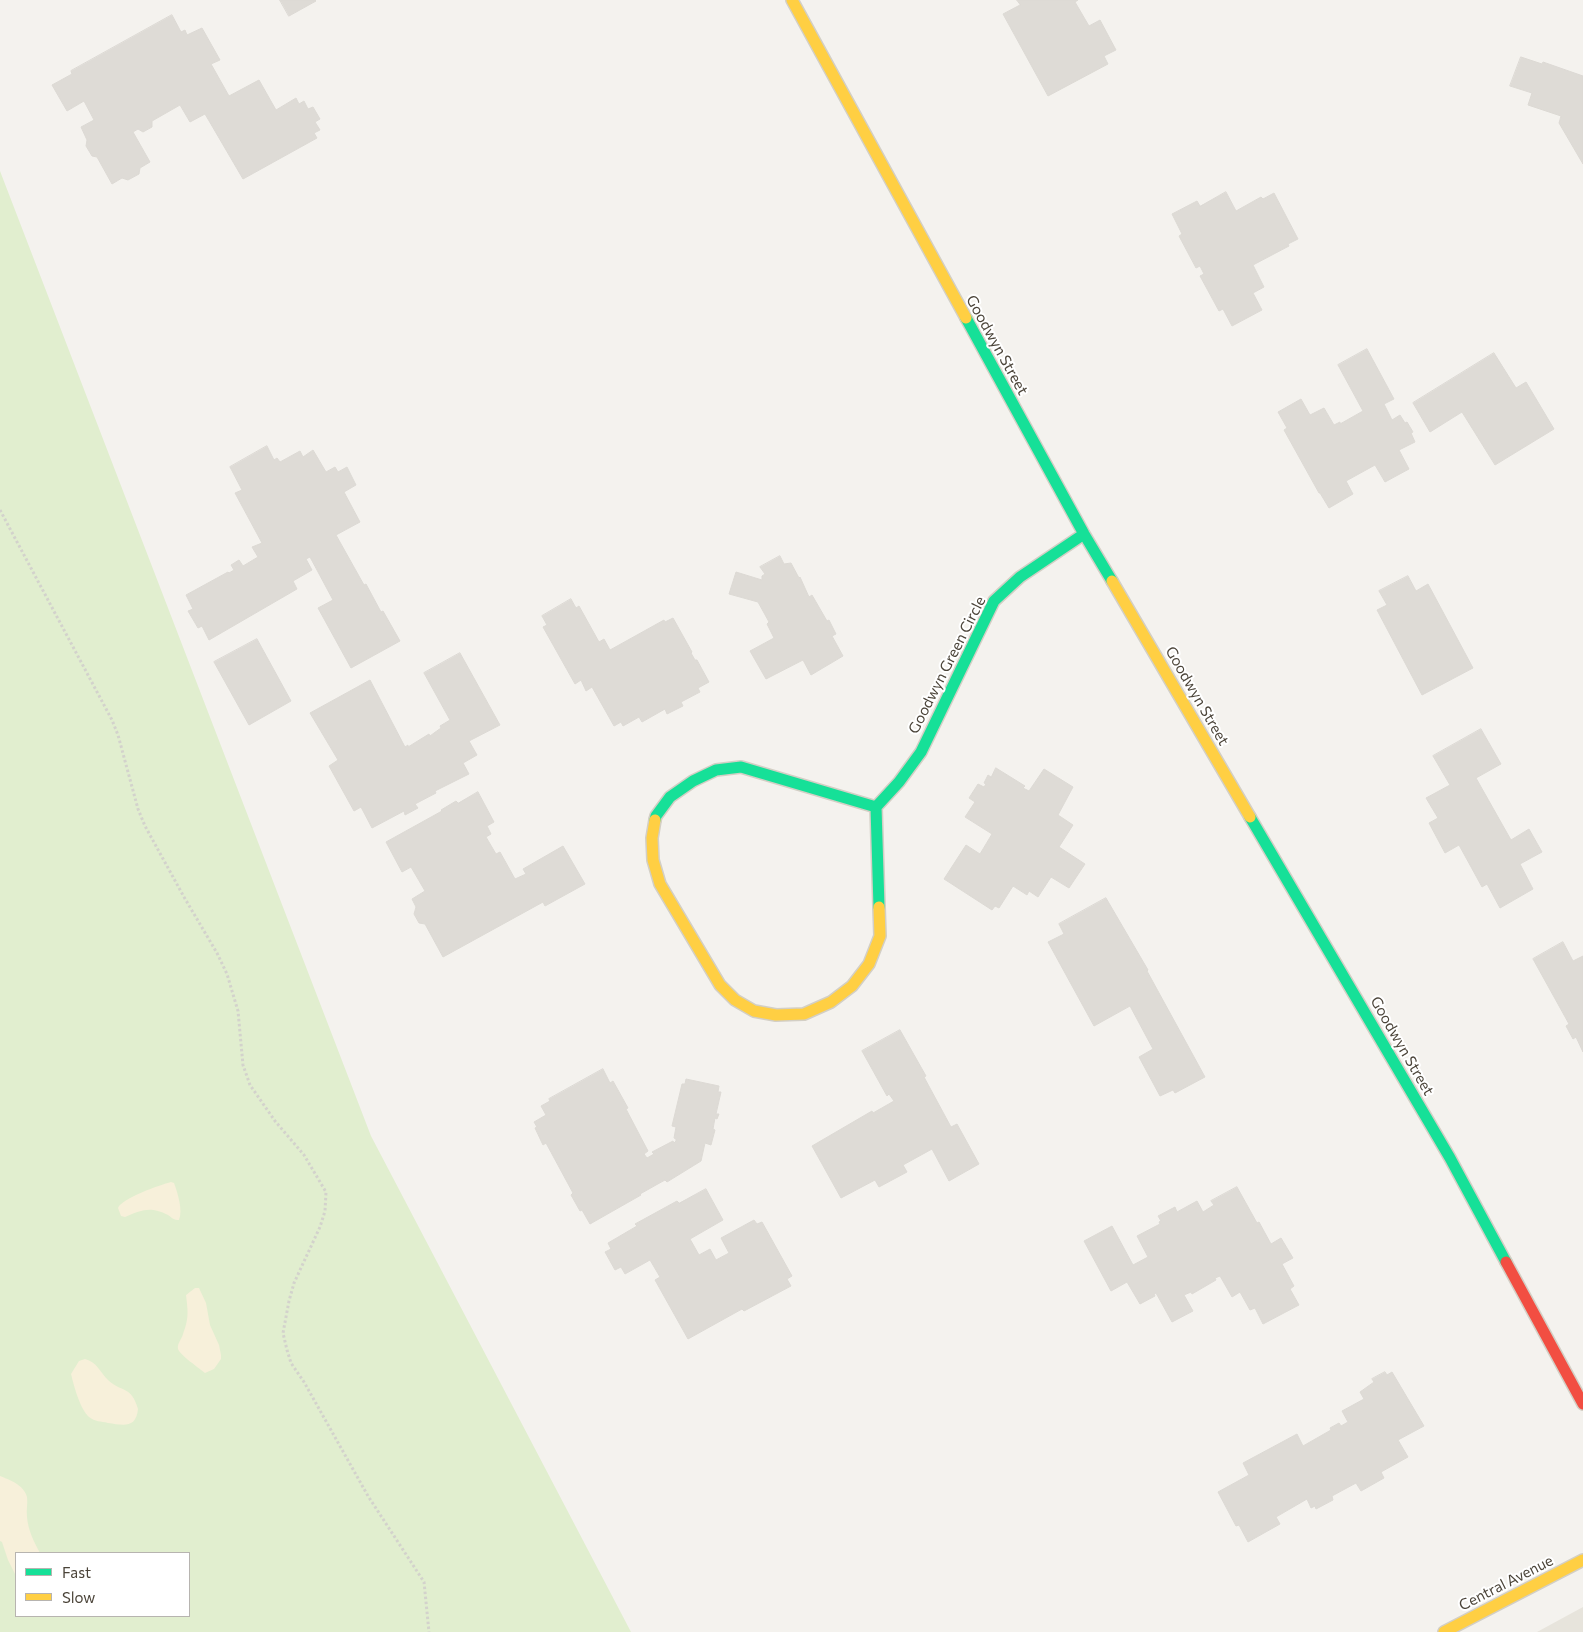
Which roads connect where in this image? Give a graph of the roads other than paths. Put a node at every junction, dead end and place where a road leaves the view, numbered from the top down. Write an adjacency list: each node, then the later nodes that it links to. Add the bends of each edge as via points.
1 (792, 0): 2 (street, Goodwyn Street)
2 (1084, 534): 3 (street, Goodwyn Green Circle, via 1020,576 994,601 921,752); 4 (street, Goodwyn Street, via 1450,1158)
3 (876, 807): 3 (street, via 880,936 869,964 852,986 831,1002 804,1014 776,1015 754,1011 735,1000 707,965 660,884 653,860 656,816 670,797 693,780 716,770 740,767)
4 (1583, 1404)
5 (1583, 1560): 6 (street, Central Avenue)
6 (1444, 1632)

